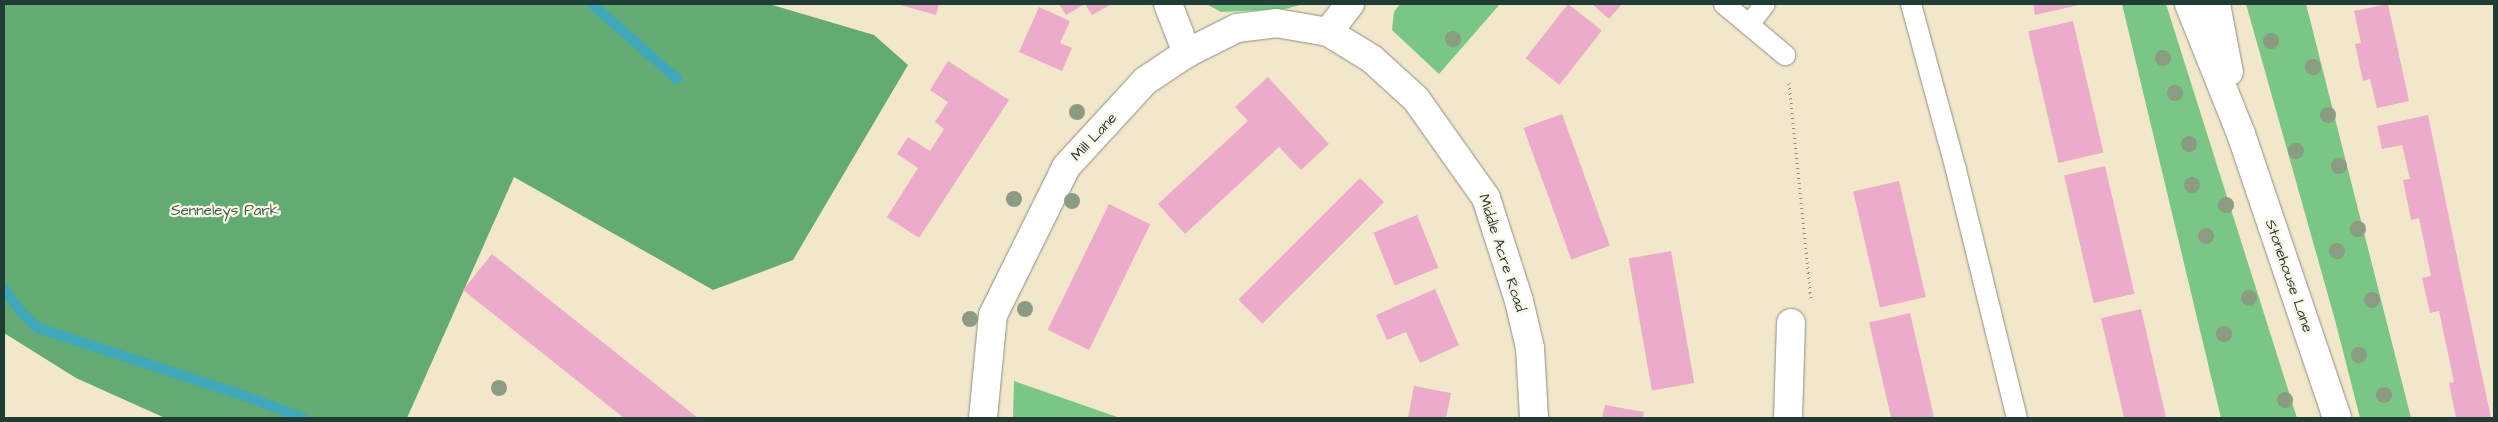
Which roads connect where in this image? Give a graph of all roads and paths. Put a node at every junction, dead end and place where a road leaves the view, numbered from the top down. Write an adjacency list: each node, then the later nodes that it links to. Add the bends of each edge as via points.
1 (1168, 4): 10 (street)
2 (1350, 4): 9 (street)
3 (1724, 4): 8 (lane)
4 (1765, 4): 8 (lane)
5 (1911, 4): 19 (lane, via 1956,170)
6 (2189, 4): 12 (street, Stonehouse Lane)
7 (2216, 4): 12 (street, Stonehouse Lane)
8 (1749, 25): 11 (lane)
9 (1328, 32): 10 (street, Mill Lane, via 1276,23 1237,28); 17 (street, Middle Acre Road, via 1372,59 1416,98 1486,198 1519,301 1530,348)
10 (1187, 53): 16 (street, Mill Lane, via 1146,81 1066,167 993,315)
11 (1785, 55): 14 (path, via 1812,304)
12 (2241, 134): 20 (street, Stonehouse Lane)
13 (4, 311): 15 (path, via 34,338)
14 (1791, 323): 18 (street)
15 (171, 418)
16 (983, 418)
17 (1534, 418)
18 (1788, 418)
19 (2016, 418)
20 (2337, 418)

